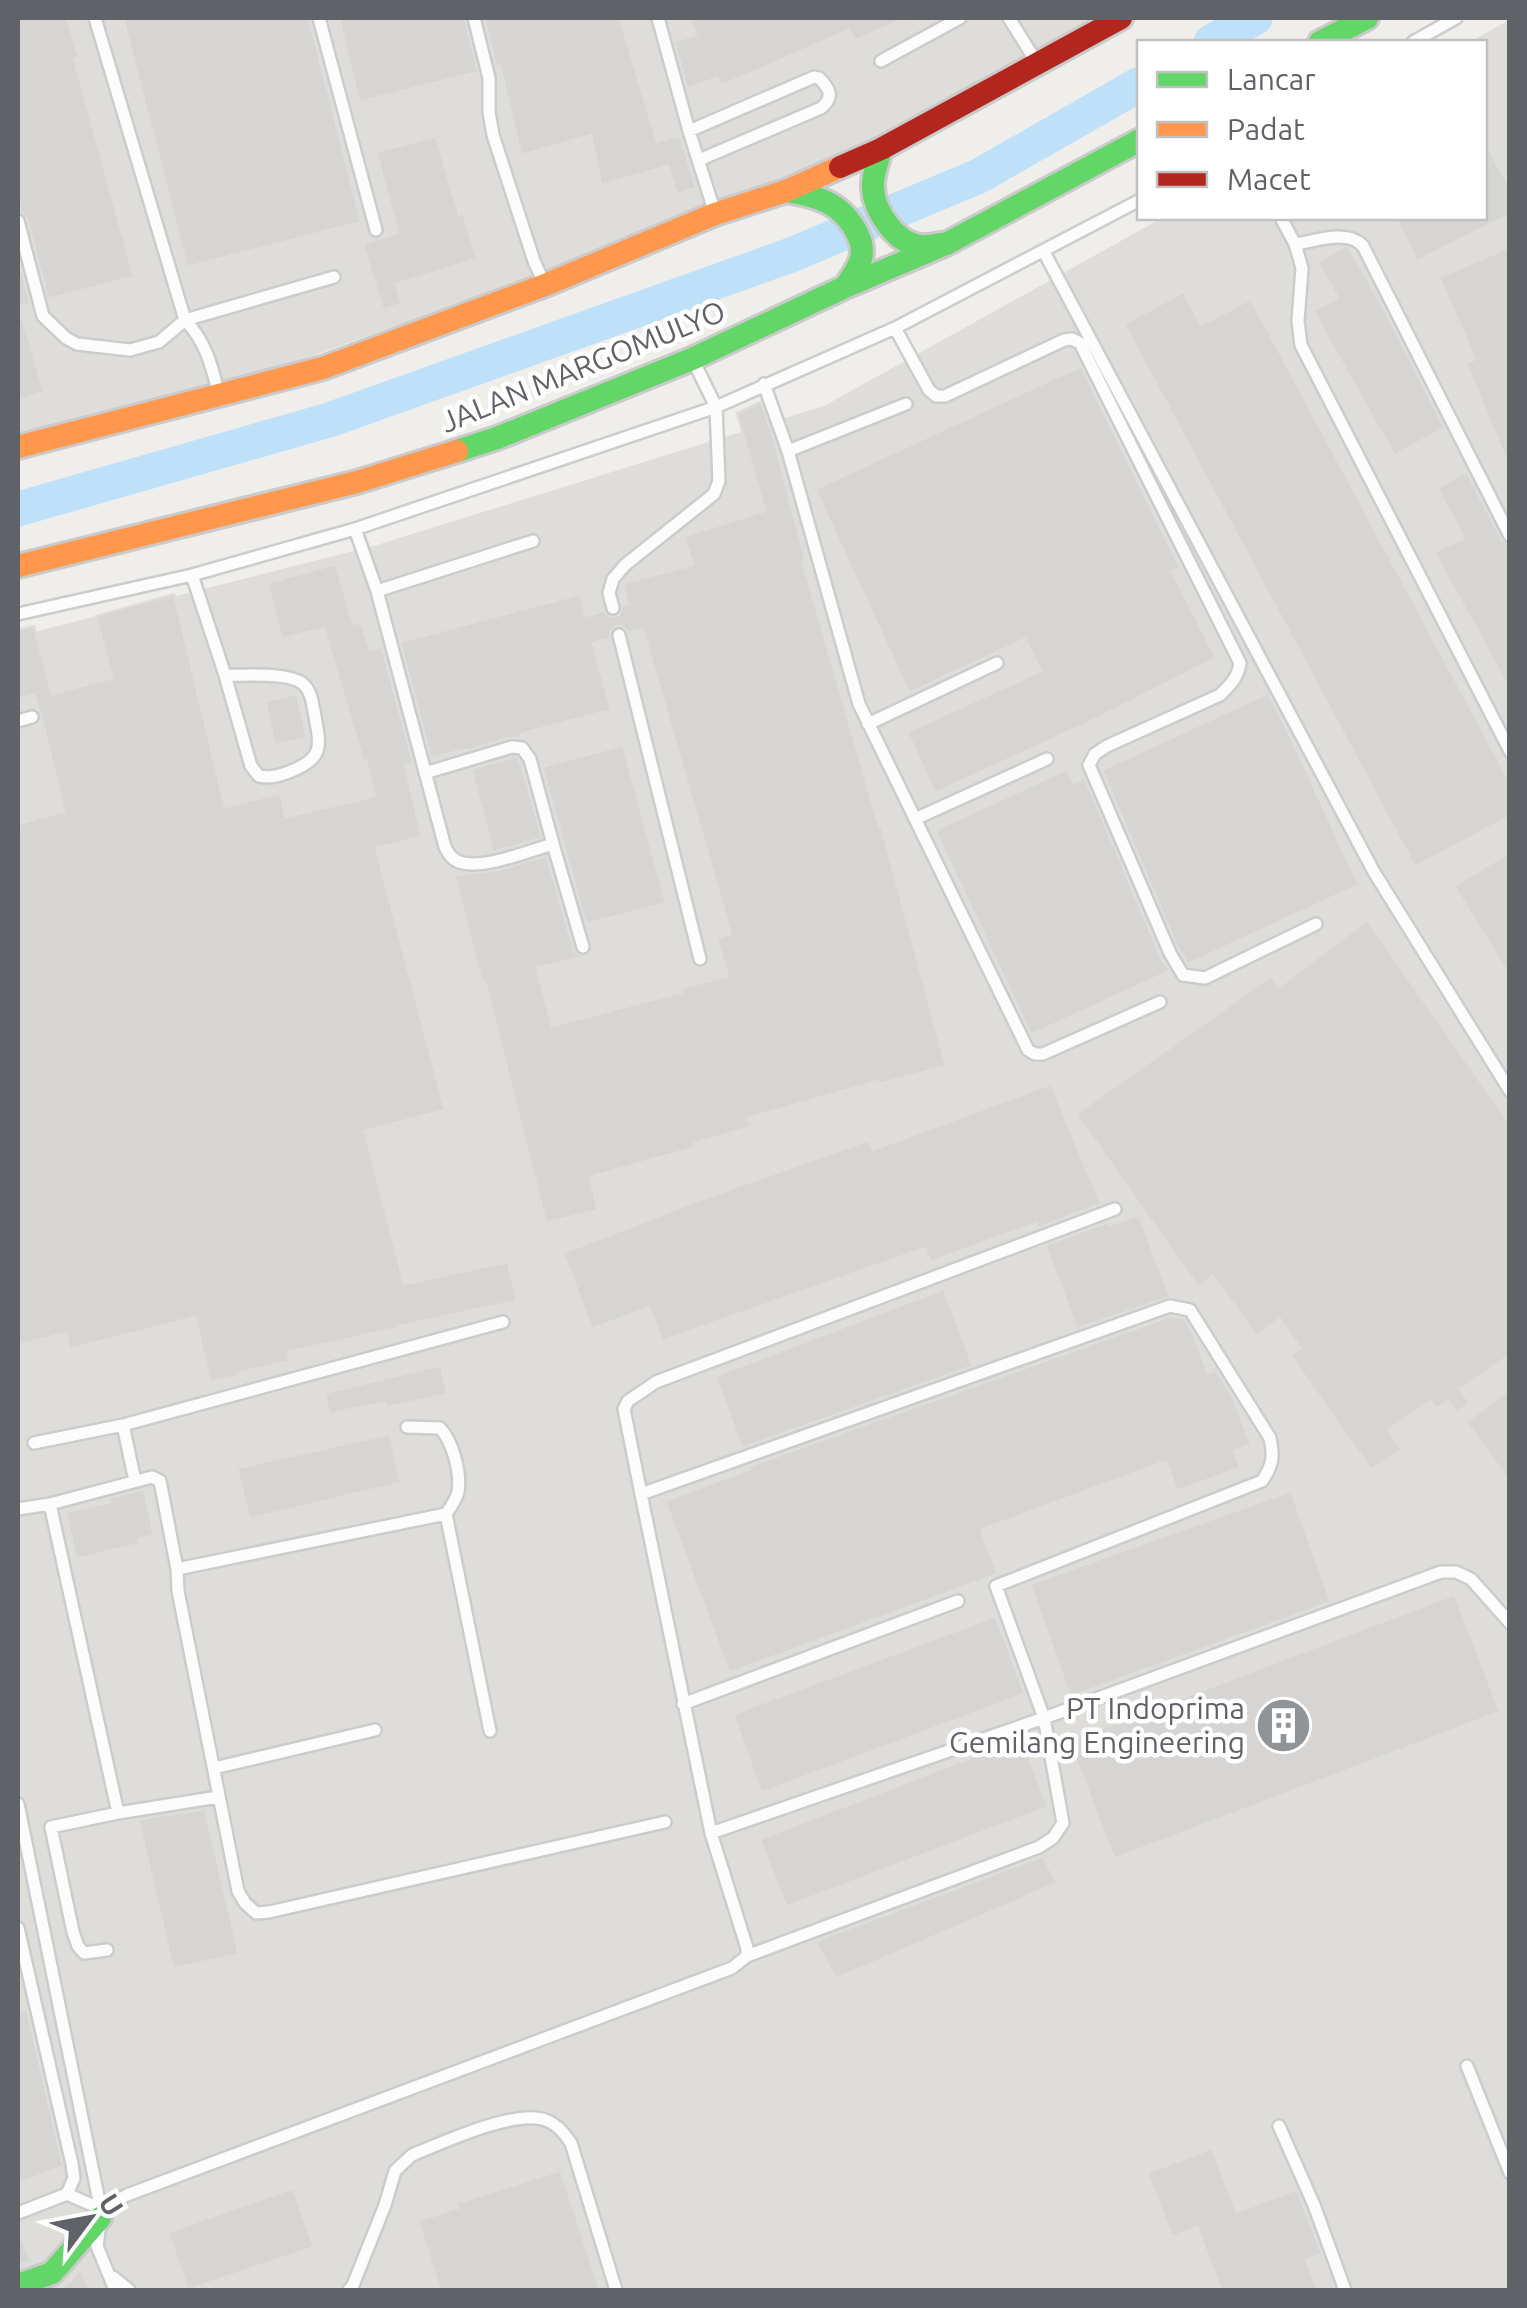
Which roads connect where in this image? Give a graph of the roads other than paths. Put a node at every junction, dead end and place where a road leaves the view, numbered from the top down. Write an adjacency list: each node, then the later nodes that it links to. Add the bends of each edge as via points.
1 (94, 18): 30 (lane)
2 (320, 18): 23 (lane)
3 (474, 18): 29 (lane, via 490,78 493,135)
4 (658, 18): 14 (lane)
5 (960, 18): 12 (lane)
6 (1009, 18): 13 (lane)
7 (1121, 18): 13 (main road)
8 (1367, 18): 10 (main road)
9 (1456, 18): 11 (lane)
10 (1324, 40)
11 (1417, 40)
12 (881, 61)
13 (1037, 63): 16 (main road)
14 (690, 131): 17 (lane); 17 (lane, via 814,78 830,95 821,108)
15 (1137, 142): 24 (main road, JALAN MARGOMULYO)
16 (881, 149): 18 (main road); 24 (main road, via 873,178 880,213 912,243)
17 (699, 160): 20 (lane)
18 (786, 190): 20 (main road); 28 (main road, via 817,196 846,213 862,251)
19 (1137, 202): 26 (lane)
20 (715, 214): 29 (main road)
21 (1282, 220): 25 (lane)
22 (18, 222): 30 (lane, via 43,316 66,338 130,350 159,342)
23 (376, 230)
24 (946, 244): 28 (main road, JALAN MARGOMULYO)
25 (1295, 244): 40 (lane, via 1350,237 1363,246); 53 (lane, via 1302,268 1301,345)
26 (1044, 252): 31 (lane); 62 (lane, via 1374,872)
27 (334, 277): 30 (lane)
28 (851, 277): 32 (main road, JALAN MARGOMULYO)
29 (544, 284): 34 (main road, via 323,368)
30 (185, 320): 34 (lane, via 209,356)
31 (895, 328): 33 (lane); 58 (lane, via 936,396 1064,340 1080,343 1240,663 1220,695 1107,746 1089,765 1183,976 1204,978)
32 (692, 360): 36 (lane); 42 (main road, JALAN MARGOMULYO, via 497,438 357,482)
33 (764, 384): 36 (lane); 38 (lane)
34 (219, 395): 37 (main road)
35 (906, 404): 38 (lane)
36 (716, 407): 39 (lane); 45 (lane, via 714,494 625,565 609,594)
37 (18, 448)
38 (788, 451): 52 (lane)
39 (355, 529): 43 (lane); 44 (lane)
40 (1510, 536)
41 (533, 541): 44 (lane)
42 (18, 566)
43 (192, 576): 46 (lane); 49 (lane)
44 (376, 592): 55 (lane)
45 (613, 608)
46 (18, 614)
47 (619, 636): 60 (lane)
48 (997, 663): 52 (lane)
49 (225, 675): 49 (lane, via 250,766 259,776 271,778 315,758 320,745 312,696 303,684)
50 (32, 717): 51 (lane)
51 (18, 720)
52 (868, 724): 56 (lane)
53 (1510, 751)
54 (1047, 760): 56 (lane)
55 (425, 773): 57 (lane, via 451,858 483,863); 57 (lane, via 522,748)
56 (915, 818): 61 (lane, via 1028,1050 1043,1054)
57 (554, 844): 59 (lane)
58 (1316, 924)
59 (583, 947)
60 (700, 959)
61 (1160, 1002)
62 (1510, 1091)
63 (1115, 1208): 69 (lane, via 656,1382 624,1408)
64 (504, 1322): 65 (lane)
65 (123, 1425): 67 (lane); 68 (lane)
66 (408, 1427): 72 (lane, via 440,1428 448,1438 458,1490)
67 (34, 1443)
68 (135, 1481): 70 (lane); 73 (lane, via 160,1482)
69 (641, 1494): 76 (lane); 77 (lane, via 1170,1306 1190,1310 1270,1438 1272,1468 1262,1481 996,1586)
70 (50, 1504): 71 (lane); 83 (lane)
71 (18, 1510)
72 (446, 1514): 73 (lane); 79 (lane)
73 (177, 1569): 80 (lane)
74 (958, 1601): 76 (lane)
75 (1510, 1624): 77 (lane, via 1471,1579 1441,1572)
76 (684, 1704): 87 (lane)
77 (1044, 1718): 87 (lane); 90 (lane, via 1063,1823 1053,1838)
78 (375, 1730): 80 (lane)
79 (490, 1731)
80 (214, 1768): 81 (lane)
81 (218, 1797): 83 (lane); 84 (lane, via 238,1891 256,1912)
82 (18, 1804): 86 (lane)
83 (118, 1813): 85 (lane)
84 (665, 1822)
85 (51, 1827): 86 (lane); 89 (lane, via 78,1946 84,1953)
86 (24, 1831): 96 (lane)
87 (711, 1832): 90 (lane)
88 (18, 1928): 94 (lane, via 72,2164)
89 (107, 1950)
90 (746, 1956): 96 (lane, via 732,1968 127,2195)
91 (1467, 2066): 93 (lane)
92 (1279, 2126): 103 (lane)
93 (1510, 2173)
94 (67, 2194): 95 (lane); 96 (lane)
95 (18, 2213)
96 (101, 2214): 97 (lane, via 96,2246); 98 (main road, via 58,2268)
97 (109, 2275): 99 (lane); 100 (lane)
98 (18, 2286)
99 (115, 2290)
100 (129, 2290)
101 (349, 2290): 102 (lane, via 403,2161 520,2118 546,2120 571,2142)
102 (616, 2290)
103 (1345, 2290)

